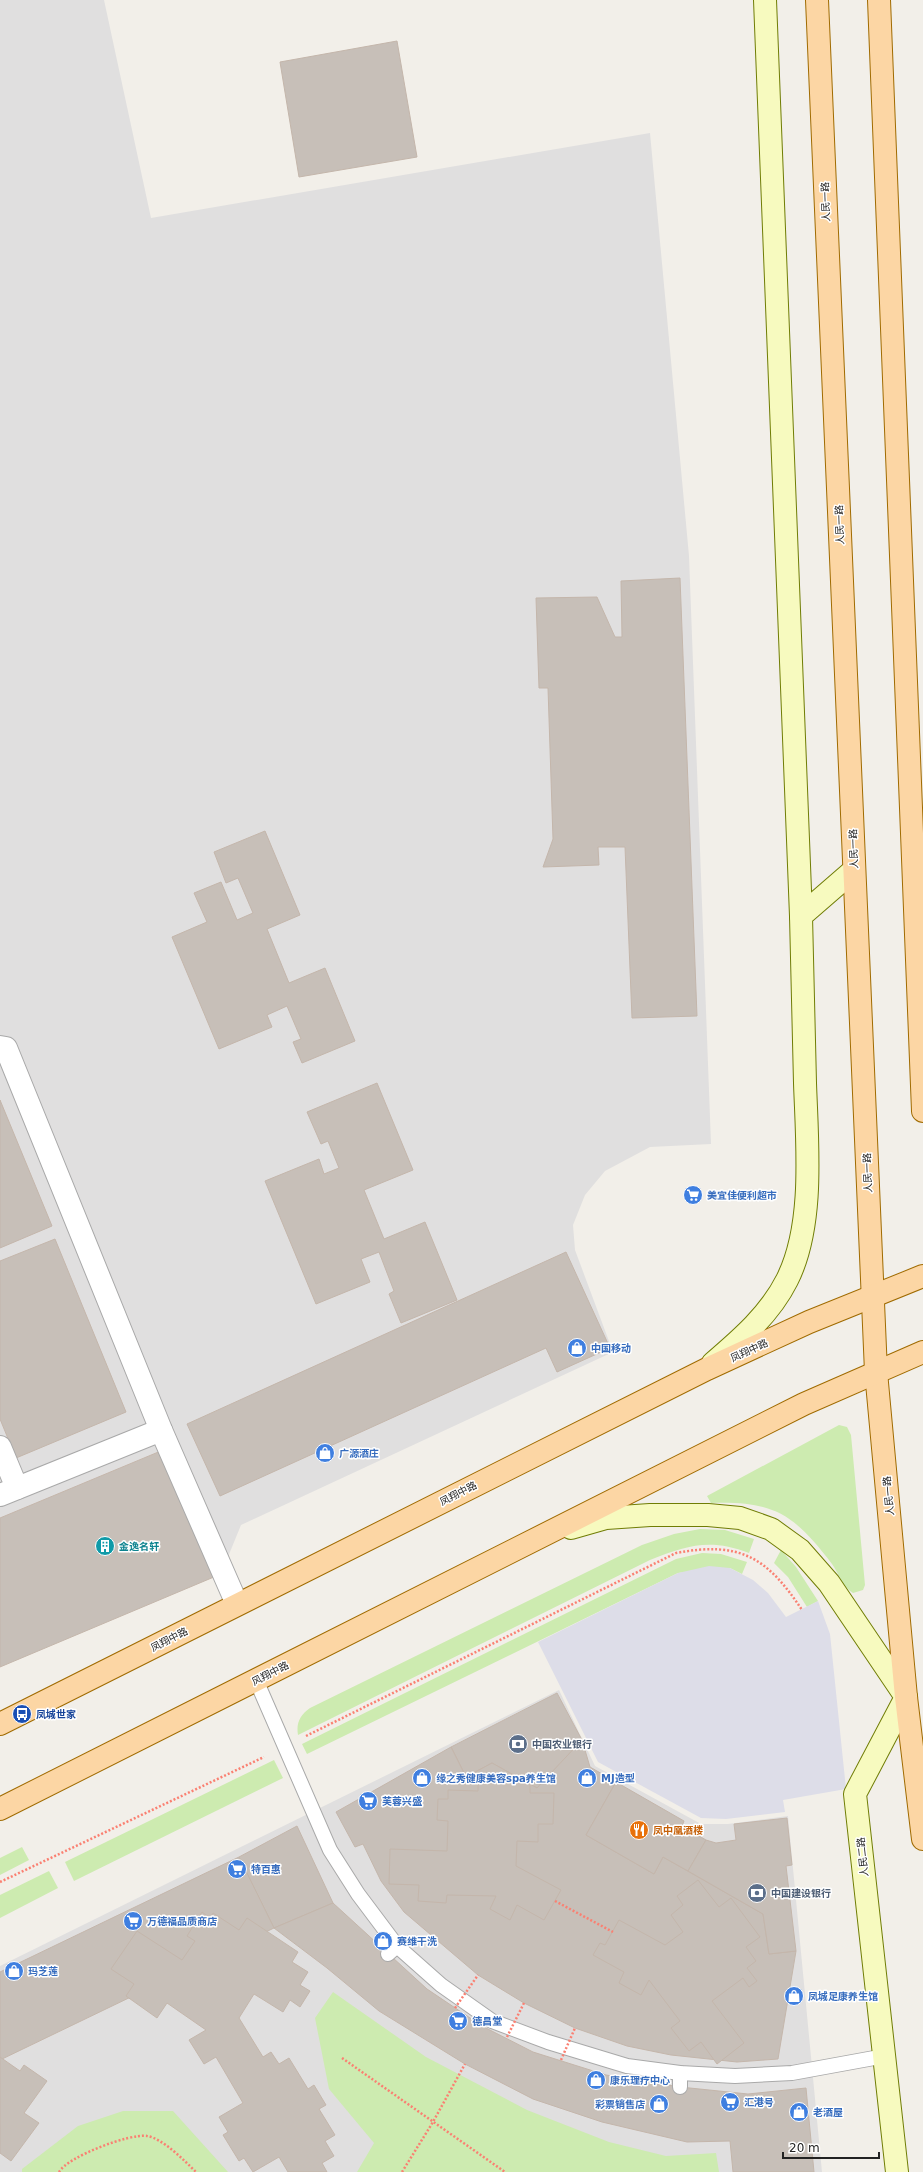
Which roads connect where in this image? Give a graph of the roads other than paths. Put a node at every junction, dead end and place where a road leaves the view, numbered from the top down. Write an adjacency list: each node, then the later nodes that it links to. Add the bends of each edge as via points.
1 (765, 0): 5 (main road)
2 (817, 0): 4 (main road, 人民一路)
3 (879, 0): 6 (main road)
4 (854, 870): 5 (main road); 10 (main road, 人民一路)
5 (801, 916): 12 (main road, via 808,1173 799,1248 787,1280 768,1310 743,1337)
6 (921, 995): 8 (main road)
7 (0, 1048): 14 (street, via 6,1048)
8 (923, 1111)
9 (923, 1276): 10 (main road, 凤翔中路)
10 (872, 1296): 12 (main road, 凤翔中路); 13 (main road, 人民一路)
11 (923, 1352): 13 (main road)
12 (707, 1369): 18 (main road, 凤翔中路)
13 (876, 1372): 17 (main road, via 804,1404); 20 (main road, 人民一路)
14 (161, 1430): 16 (street); 18 (street)
15 (0, 1447): 16 (street)
16 (8, 1492)
17 (540, 1536): 19 (main road, 风翔中路); 20 (main road, via 606,1518 650,1515 740,1518 771,1529 800,1550 829,1583)
18 (237, 1604): 21 (main road, 凤翔中路)
19 (256, 1680): 22 (main road, 风翔中路); 25 (lane, via 330,1850 393,1950 492,2021 548,2042 627,2066)
20 (906, 1697): 23 (main road); 24 (main road, 人民二路, via 855,1794)
21 (0, 1724)
22 (0, 1809)
23 (923, 1840)
24 (885, 2056): 25 (lane, via 792,2073 735,2076); 27 (main road, 人民二路)
25 (680, 2073): 26 (lane)
26 (680, 2087)
27 (897, 2172)

